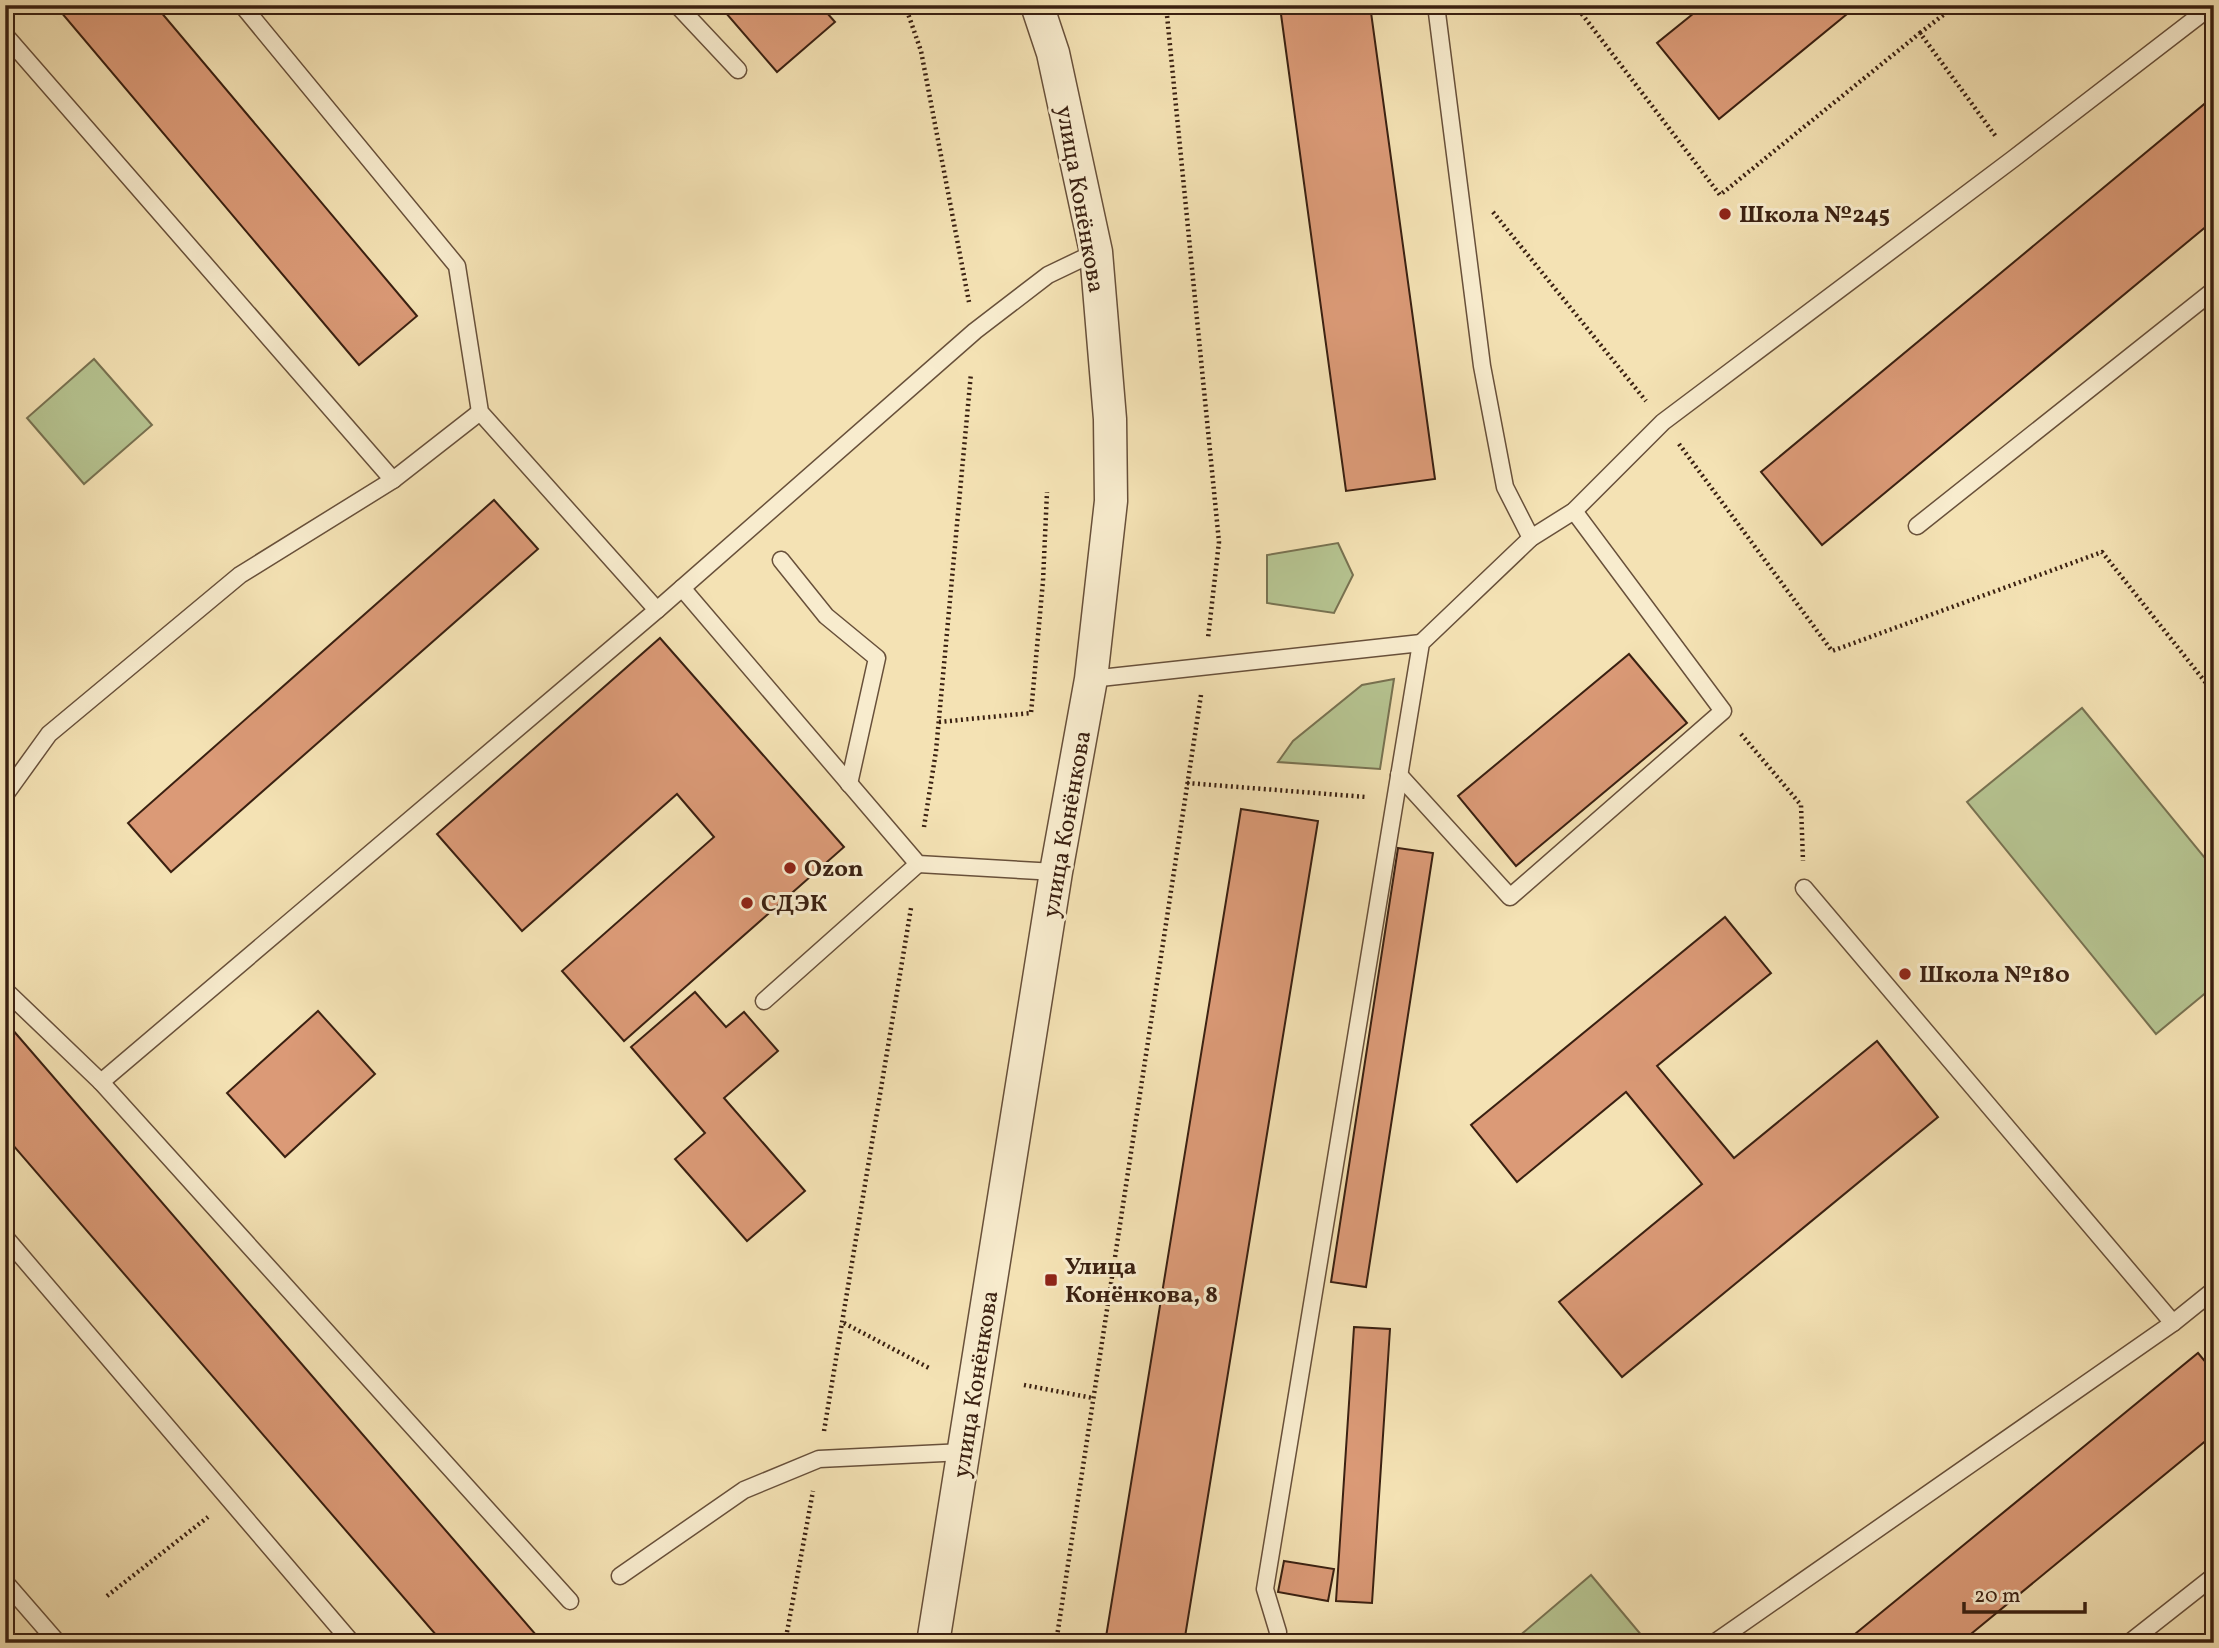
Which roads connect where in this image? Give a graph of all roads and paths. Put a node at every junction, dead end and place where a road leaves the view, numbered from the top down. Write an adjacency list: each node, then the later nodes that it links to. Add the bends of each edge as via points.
1 (242, 5): 16 (lane, via 457,266)
2 (677, 5): 11 (lane)
3 (1037, 5): 14 (street, улица Конёнкова, via 1053,53)
4 (1166, 5): 27 (path, via 1219,542)
5 (1436, 5): 13 (lane)
6 (1575, 5): 9 (path, via 1720,195)
7 (1956, 5): 9 (path)
8 (2213, 5): 12 (lane)
9 (1920, 33): 12 (path)
10 (5, 35): 18 (lane)
11 (738, 71)
12 (2013, 159): 17 (lane)
13 (1457, 168): 17 (path); 22 (lane, via 1482,366 1505,487)
14 (1096, 252): 24 (lane, via 1048,275 975,331); 28 (street, улица Конёнкова, via 1110,419 1111,501)
15 (2214, 290): 21 (lane)
16 (480, 412): 18 (lane); 25 (lane)
17 (1663, 422): 20 (lane); 29 (path, via 1832,651 2102,552)
18 (393, 480): 35 (lane, via 240,575 49,734)
19 (1047, 492): 31 (path, via 1031,713)
20 (1574, 510): 22 (lane); 30 (lane)
21 (1917, 526)
22 (1531, 538): 26 (lane)
23 (781, 560): 34 (lane, via 826,616 877,658)
24 (682, 588): 25 (lane); 34 (lane)
25 (657, 610): 42 (lane)
26 (1422, 643): 27 (lane); 32 (lane)
27 (1205, 666): 28 (lane); 33 (path)
28 (1091, 679): 38 (street, улица Конёнкова)
29 (2214, 693)
30 (1723, 711): 32 (lane, via 1510,897); 39 (path, via 1801,805)
31 (939, 722)
32 (1399, 775): 36 (lane)
33 (1187, 783): 36 (path); 49 (path)
34 (849, 784): 37 (lane)
35 (5, 795)
36 (1395, 799): 61 (lane, via 1265,1589 1278,1632)
37 (918, 864): 38 (lane); 41 (lane)
38 (1056, 872): 50 (street, улица Конёнкова)
39 (1804, 888): 46 (lane)
40 (5, 990): 42 (lane)
41 (764, 1001)
42 (101, 1082): 56 (lane)
43 (5, 1237): 51 (lane)
44 (2214, 1290): 46 (lane)
45 (844, 1323): 47 (path)
46 (2173, 1323): 62 (lane)
47 (931, 1369)
48 (1024, 1385): 49 (path)
49 (1093, 1398): 60 (path)
50 (964, 1452): 52 (lane, via 819,1459 744,1490); 59 (street, улица Конёнкова)
51 (230, 1499): 55 (path); 58 (lane)
52 (620, 1576)
53 (5, 1582): 57 (lane)
54 (2211, 1584): 63 (lane)
55 (107, 1596)
56 (570, 1601)
57 (58, 1643)
58 (352, 1643)
59 (933, 1643)
60 (1056, 1643)
61 (1276, 1643)
62 (1714, 1643)
63 (2129, 1643)

